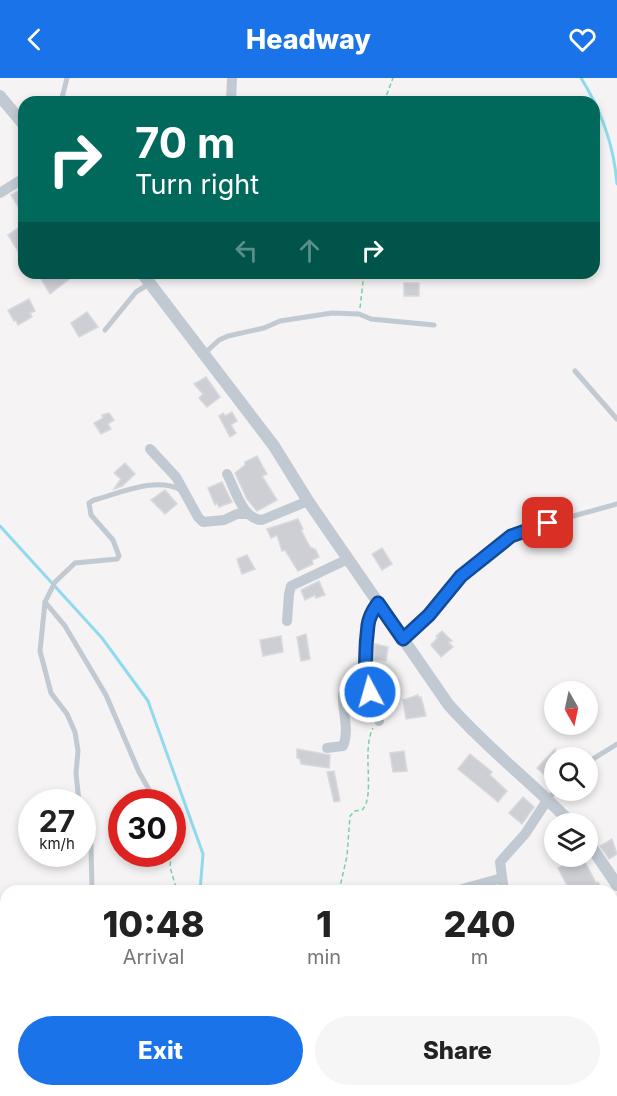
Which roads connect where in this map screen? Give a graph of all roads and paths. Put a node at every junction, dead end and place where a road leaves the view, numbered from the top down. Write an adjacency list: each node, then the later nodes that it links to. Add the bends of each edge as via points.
1 (67, 78): 5 (lane)
2 (232, 78): 6 (street)
3 (393, 78): 7 (path)
4 (0, 96): 8 (street)
5 (62, 96)
6 (231, 96)
7 (386, 96)
8 (18, 118)
9 (18, 182): 10 (street)
10 (0, 193)
11 (145, 279): 16 (lane)
12 (147, 279): 17 (street)
13 (363, 279): 14 (path)
14 (358, 314): 15 (lane, via 371,319); 17 (lane, via 332,313 280,321 219,340)
15 (434, 325)
16 (105, 330)
17 (204, 354): 23 (street, via 274,446)
18 (575, 371): 19 (lane)
19 (617, 420)
20 (150, 448): 22 (street)
21 (227, 474): 25 (street)
22 (183, 491): 25 (street, via 202,522); 27 (lane, via 156,484 89,503 91,515 113,540 119,556 75,563 55,582)
23 (308, 501): 25 (street, via 262,520); 26 (street)
24 (617, 504): 30 (lane, via 511,536 461,576)
25 (247, 514)
26 (348, 559): 28 (street); 29 (street, via 291,586)
27 (45, 602): 36 (lane, via 40,651 51,693 75,732); 37 (lane, via 65,626 106,695)
28 (378, 603): 30 (street); 31 (street, via 368,624)
29 (287, 621)
30 (403, 639): 38 (street, via 470,729)
31 (367, 686): 32 (street); 34 (street, via 343,695 346,739 343,746)
32 (379, 721): 46 (path, via 368,740 368,802 350,816)
33 (617, 744): 35 (lane)
34 (327, 748)
35 (598, 756)
36 (78, 789)
37 (149, 789)
38 (544, 789)
39 (548, 801): 43 (street, via 500,862)
40 (598, 857): 49 (street)
41 (92, 867): 44 (lane)
42 (170, 867): 45 (path)
43 (502, 878): 47 (street); 48 (street)
44 (92, 885)
45 (175, 885)
46 (340, 885)
47 (477, 885)
48 (503, 885)
49 (617, 885)

